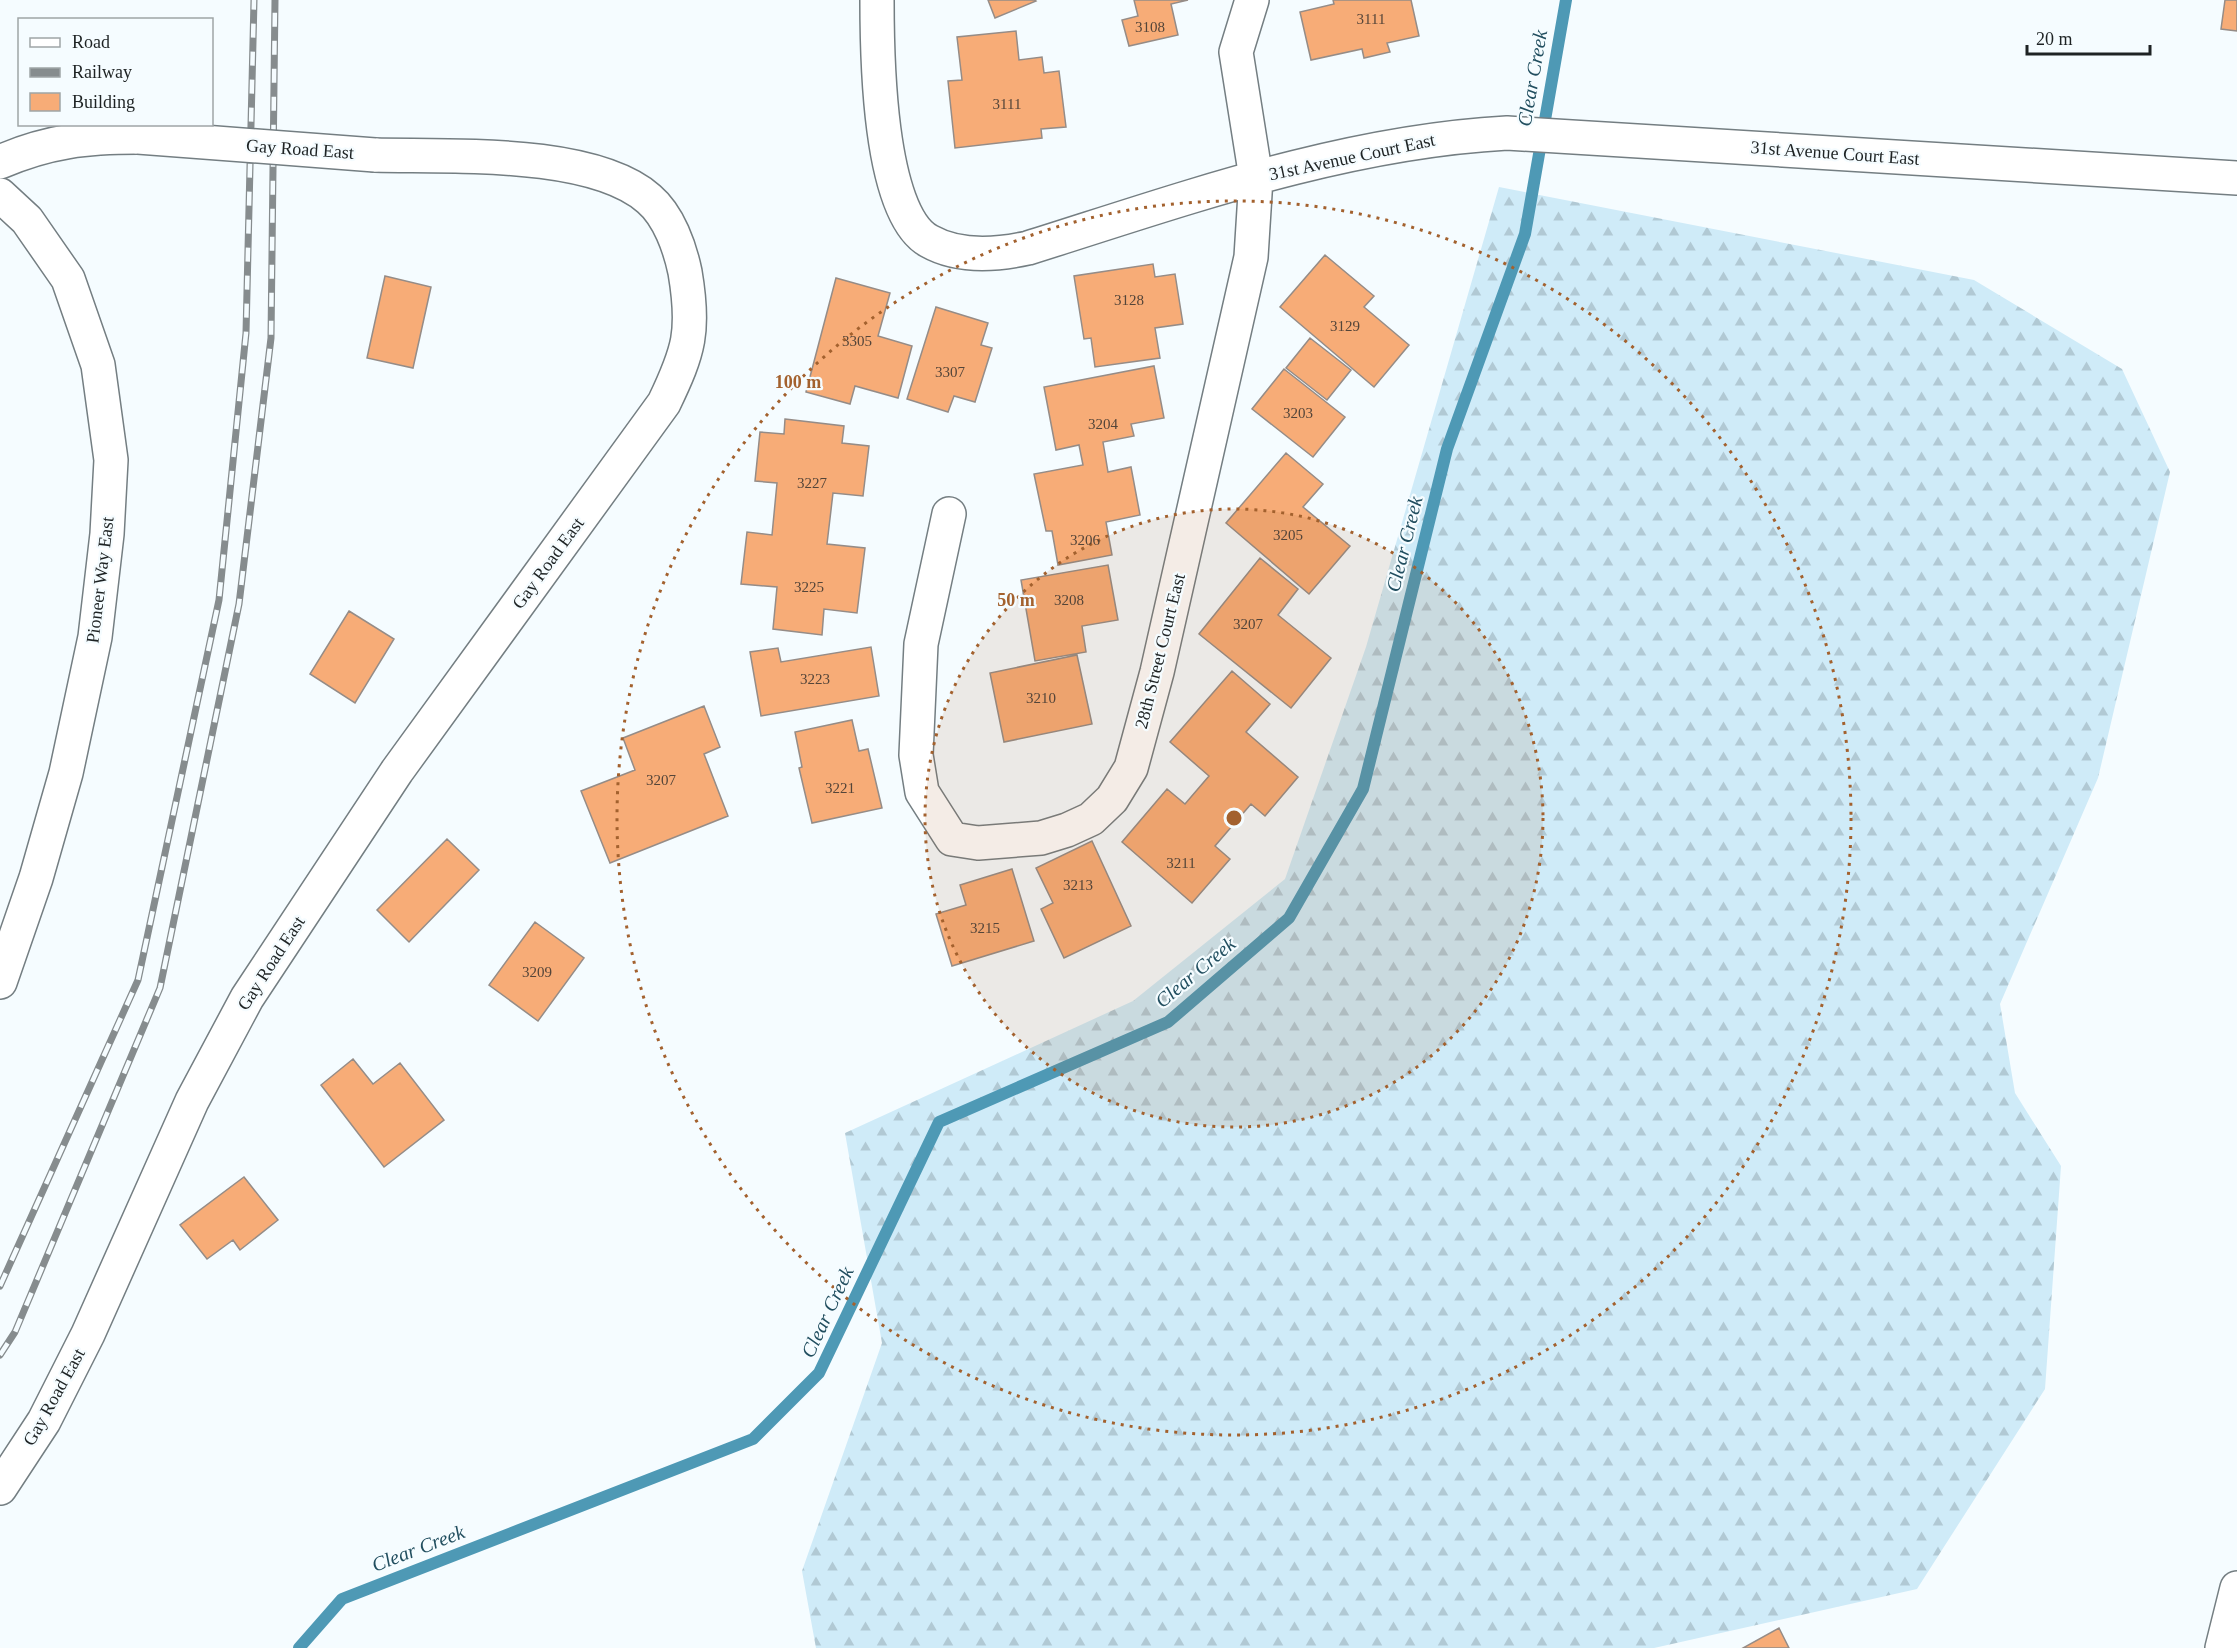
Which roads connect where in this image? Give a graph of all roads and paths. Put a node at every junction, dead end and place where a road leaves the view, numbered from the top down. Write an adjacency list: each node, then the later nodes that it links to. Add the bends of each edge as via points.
1 (1252, 0): 4 (street, 28th Street Court East, via 1236,52)
2 (877, 10): 4 (street, 31st Avenue Court East, via 881,115 894,182 908,216 929,241 954,250 1004,253)
3 (0, 162): 9 (street, Gay Road East, bridge, via 31,148 84,137 138,137 375,154 535,160 605,177 650,200 674,235 683,263 691,334 684,362 664,403 397,771 247,998 192,1101 44,1421)
4 (1256, 178): 5 (street, 31st Avenue Court East, via 1392,144 1507,132); 7 (street, 28th Street Court East, via 1251,257 1157,672 1131,768 1112,799 1091,819 1067,830 1041,838 988,842 952,839 922,792 916,755 921,644)
5 (2237, 178)
6 (0, 195): 8 (street, Pioneer Way East, via 27,220 68,279 98,365 111,460 95,637 66,773 36,878)
7 (949, 514)
8 (0, 982)
9 (0, 1488)
10 (2237, 1588): 11 (street)
11 (2222, 1648)

